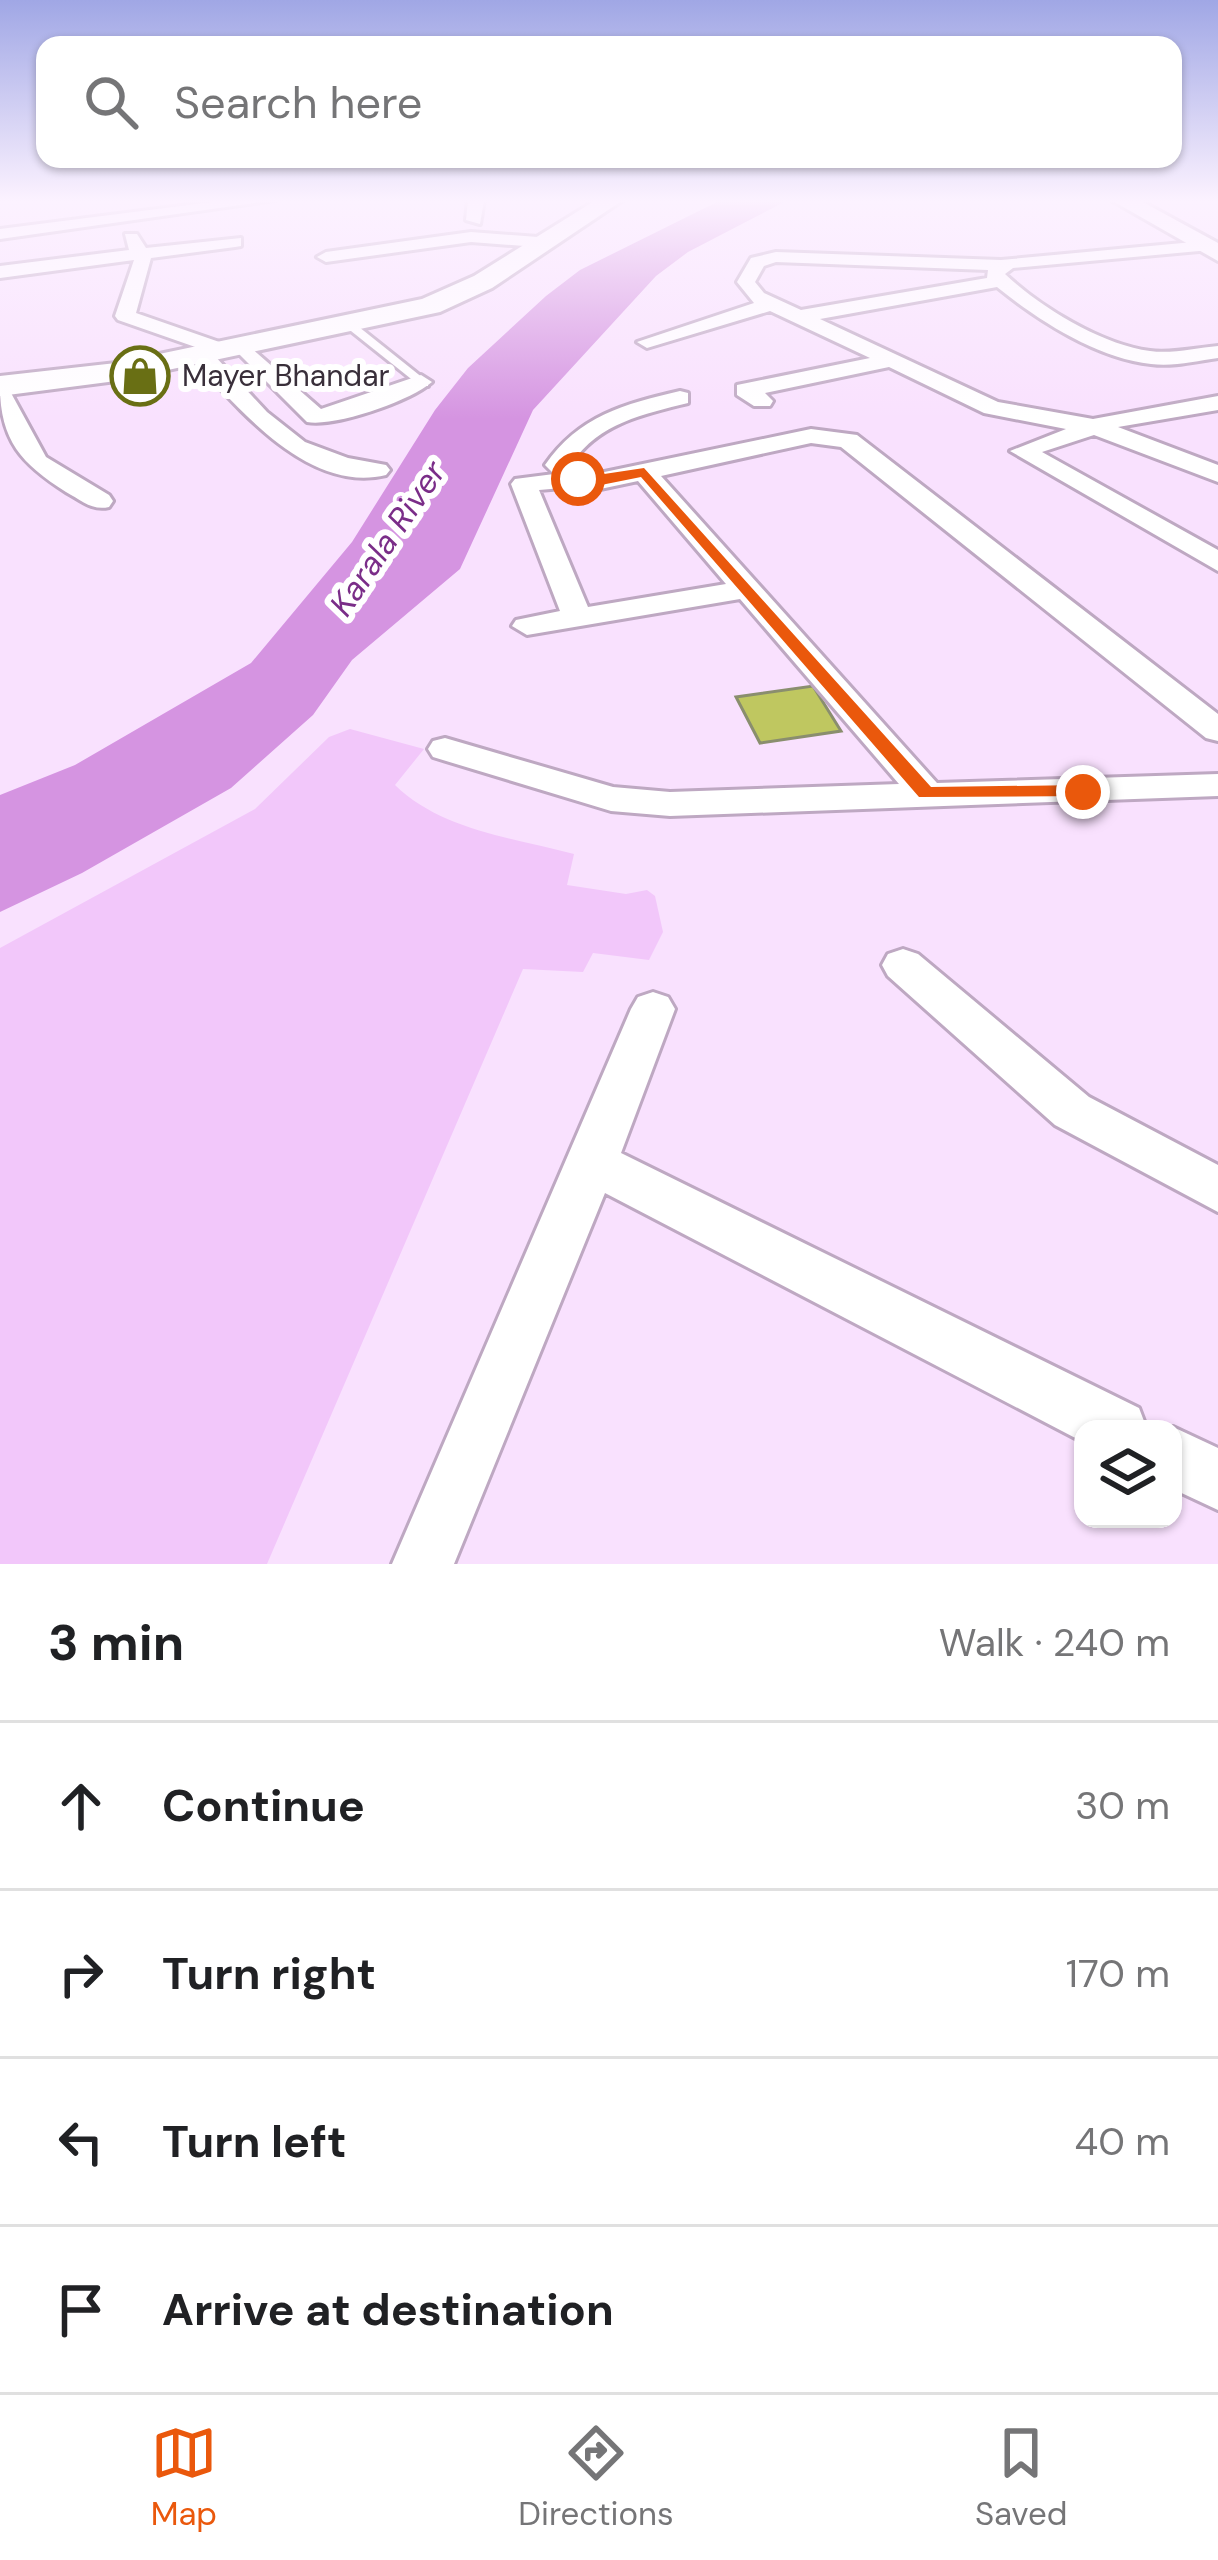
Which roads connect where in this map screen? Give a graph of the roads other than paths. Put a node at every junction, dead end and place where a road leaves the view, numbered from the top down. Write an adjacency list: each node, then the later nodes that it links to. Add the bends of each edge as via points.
1 (136, 273): 9 (street, via 124,316)
2 (493, 273): 7 (street, via 460,294)
3 (751, 273): 5 (street, via 751,292)
4 (1001, 273): 6 (street); 11 (street, via 1102,341)
5 (772, 304): 6 (street); 8 (street)
6 (803, 316): 12 (street)
7 (348, 324): 9 (street); 13 (lane)
8 (647, 342)
9 (222, 350): 13 (street, via 315,417); 14 (street); 19 (street, via 296,451)
10 (1218, 352): 11 (street)
11 (1151, 358): 17 (street)
12 (890, 361): 16 (street, via 745,390); 18 (street, via 992,408)
13 (423, 383)
14 (0, 388): 23 (street, via 36,462)
15 (680, 398): 22 (street, via 574,437 558,465)
16 (762, 401)
17 (1218, 403): 18 (street)
18 (1096, 427): 21 (street); 24 (street, via 1022,451)
19 (377, 470)
20 (644, 472): 22 (street); 25 (street); 28 (street, via 811,436 848,440)
21 (1218, 473)
22 (578, 479): 26 (street, via 524,484)
23 (100, 501)
24 (1218, 562)
25 (748, 589): 26 (street); 31 (street)
26 (577, 617): 27 (street)
27 (526, 626)
28 (1218, 731)
29 (445, 749): 31 (street, via 610,799 747,804)
30 (1218, 785): 31 (street)
31 (926, 793)
32 (903, 965): 35 (street, via 1072,1111)
33 (653, 1009): 34 (street)
34 (593, 1163): 36 (street); 39 (street)
35 (1218, 1190)
36 (1100, 1420)
37 (1182, 1462): 38 (street)
38 (1218, 1480)
39 (424, 1564)

